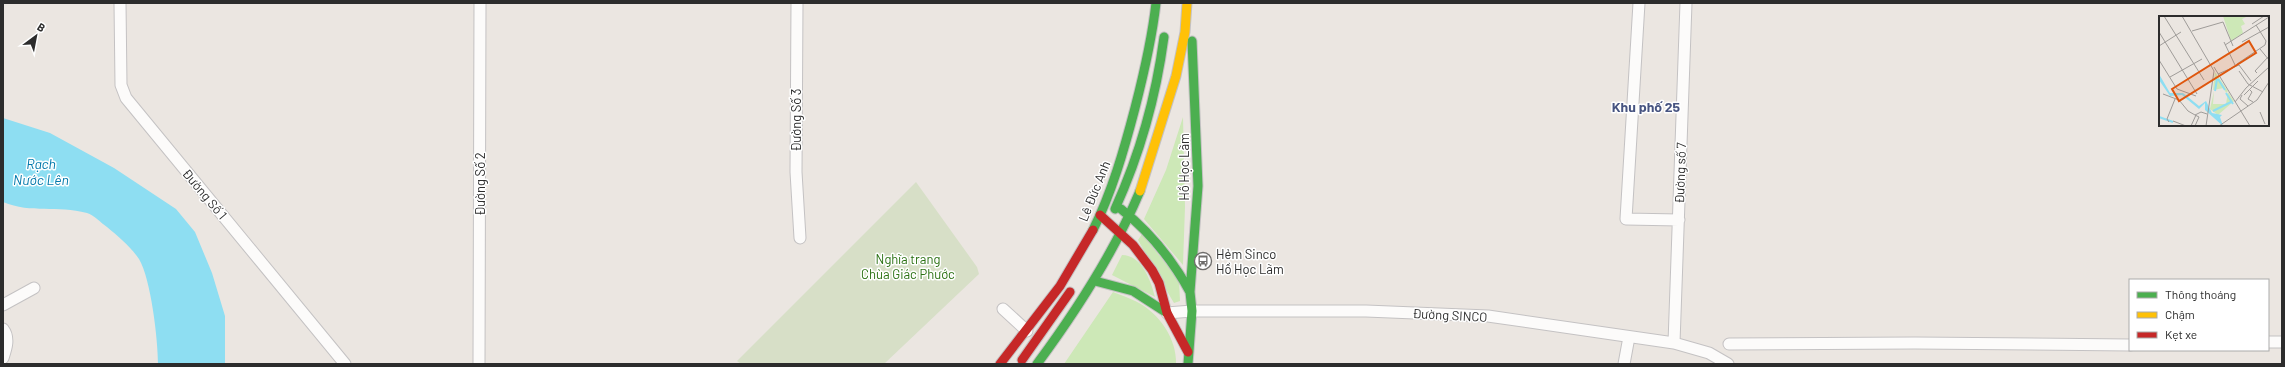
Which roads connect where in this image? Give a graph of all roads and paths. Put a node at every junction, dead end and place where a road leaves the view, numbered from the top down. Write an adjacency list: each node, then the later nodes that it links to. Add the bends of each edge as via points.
1 (120, 3): 43 (street, Đường Số 1, via 121,85 126,98)
2 (480, 3): 44 (street, Đường Số 2)
3 (797, 3): 21 (street, Đường Số 3, via 796,172)
4 (1156, 3): 13 (main road, Lê Đức Anh, via 1144,74)
5 (1187, 3): 9 (main road)
6 (1196, 3): 11 (main road)
7 (1639, 3): 18 (street, via 1626,219)
8 (1686, 3): 18 (street, Đường số 7)
9 (1187, 24): 11 (main road); 16 (main road, via 1175,83 1145,178)
10 (1165, 28): 14 (main road, Lê Đức Anh, via 1154,92 1130,177)
11 (1192, 41): 12 (main road); 28 (main road, Hồ Học Lãm, via 1198,186)
12 (1178, 101)
13 (1107, 198): 14 (main road, Hồ Học Lãm); 15 (main road, Lê Đức Anh)
14 (1117, 206): 16 (main road, Hồ Học Lãm); 19 (main road, Lê Đức Anh)
15 (1100, 215): 19 (main road, Hồ Học Lãm); 34 (main road, Lê Đức Anh, via 1060,286)
16 (1129, 215): 17 (main road, Hồ Học Lãm); 20 (main road)
17 (1140, 219): 22 (main road); 28 (main road, Hồ Học Lãm, via 1173,260)
18 (1679, 220): 38 (street, Đường số 7)
19 (1108, 226): 20 (main road, Hồ Học Lãm)
20 (1121, 233): 22 (main road, Hồ Học Lãm); 24 (main road)
21 (800, 238)
22 (1127, 245): 32 (main road, Hồ Học Lãm, via 1143,257 1159,283)
23 (1112, 275): 26 (main road)
24 (1095, 281): 26 (main road); 47 (main road, via 1069,322)
25 (1075, 284): 46 (main road)
26 (1106, 287): 32 (main road, via 1139,292)
27 (34, 288): 29 (street)
28 (1190, 292): 31 (main road, Hồ Học Lãm)
29 (3, 305)
30 (1003, 309): 34 (street)
31 (1192, 311): 32 (street, Đường SINCO); 35 (street, Đường SINCO, via 1366,311 1488,316); 41 (main road, Hồ Học Lãm)
32 (1167, 312): 41 (main road, Hồ Học Lãm)
33 (3, 330): 42 (street, via 6,333 7,347)
34 (1027, 331): 45 (main road, Lê Đức Anh)
35 (1629, 337): 38 (street, Đường SINCO); 49 (street)
36 (2269, 342): 37 (street)
37 (2282, 342)
38 (1674, 344): 50 (street, Đường SINCO, via 1709,353)
39 (1729, 344): 40 (street)
40 (2129, 345)
41 (1188, 352): 48 (main road, Hồ Học Lãm)
42 (3, 358)
43 (345, 364)
44 (479, 364)
45 (1000, 364)
46 (1019, 364)
47 (1037, 364)
48 (1188, 364)
49 (1624, 364)
50 (1728, 364)

